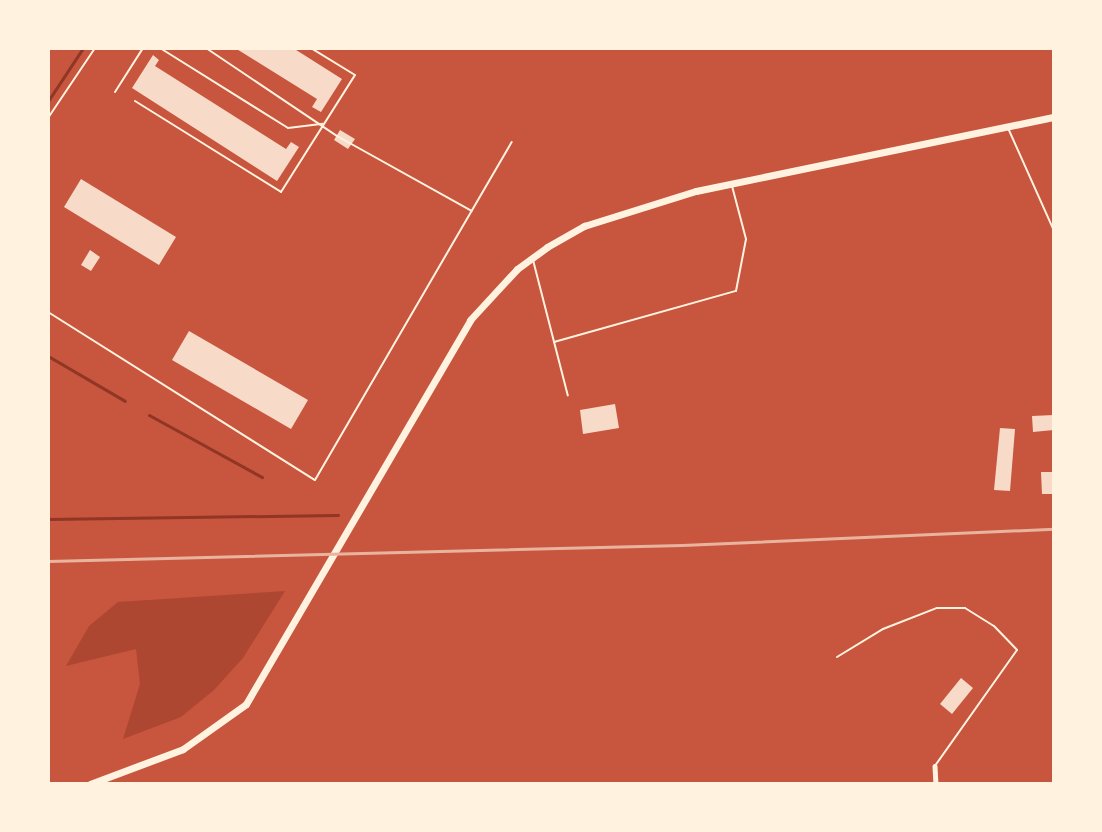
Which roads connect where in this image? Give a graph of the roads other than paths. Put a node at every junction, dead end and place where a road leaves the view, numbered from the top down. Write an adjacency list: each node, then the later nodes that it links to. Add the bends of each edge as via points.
1 (95, 48): 9 (lane)
2 (143, 48): 6 (lane)
3 (160, 48): 10 (lane, via 288,128)
4 (206, 48): 10 (lane)
5 (311, 48): 10 (lane, via 355,75)
6 (115, 92)
7 (135, 101): 10 (lane, via 281,192)
8 (1054, 117): 11 (main road)
9 (48, 118)
10 (324, 124): 14 (lane, via 337,136)
11 (1007, 126): 13 (main road); 15 (lane)
12 (512, 142): 14 (lane)
13 (732, 182): 16 (main road, via 584,226); 18 (lane, via 733,206 746,239 736,291)
14 (472, 211): 17 (lane, via 315,480)
15 (1054, 231)
16 (533, 257): 18 (lane); 22 (main road, via 470,320 269,672 221,727 183,749)
17 (48, 312)
18 (554, 342): 19 (lane)
19 (568, 396)
20 (837, 657): 21 (lane, via 883,629 937,608 965,609 994,626 1017,650)
21 (935, 766): 23 (street)
22 (90, 784)
23 (936, 784)

